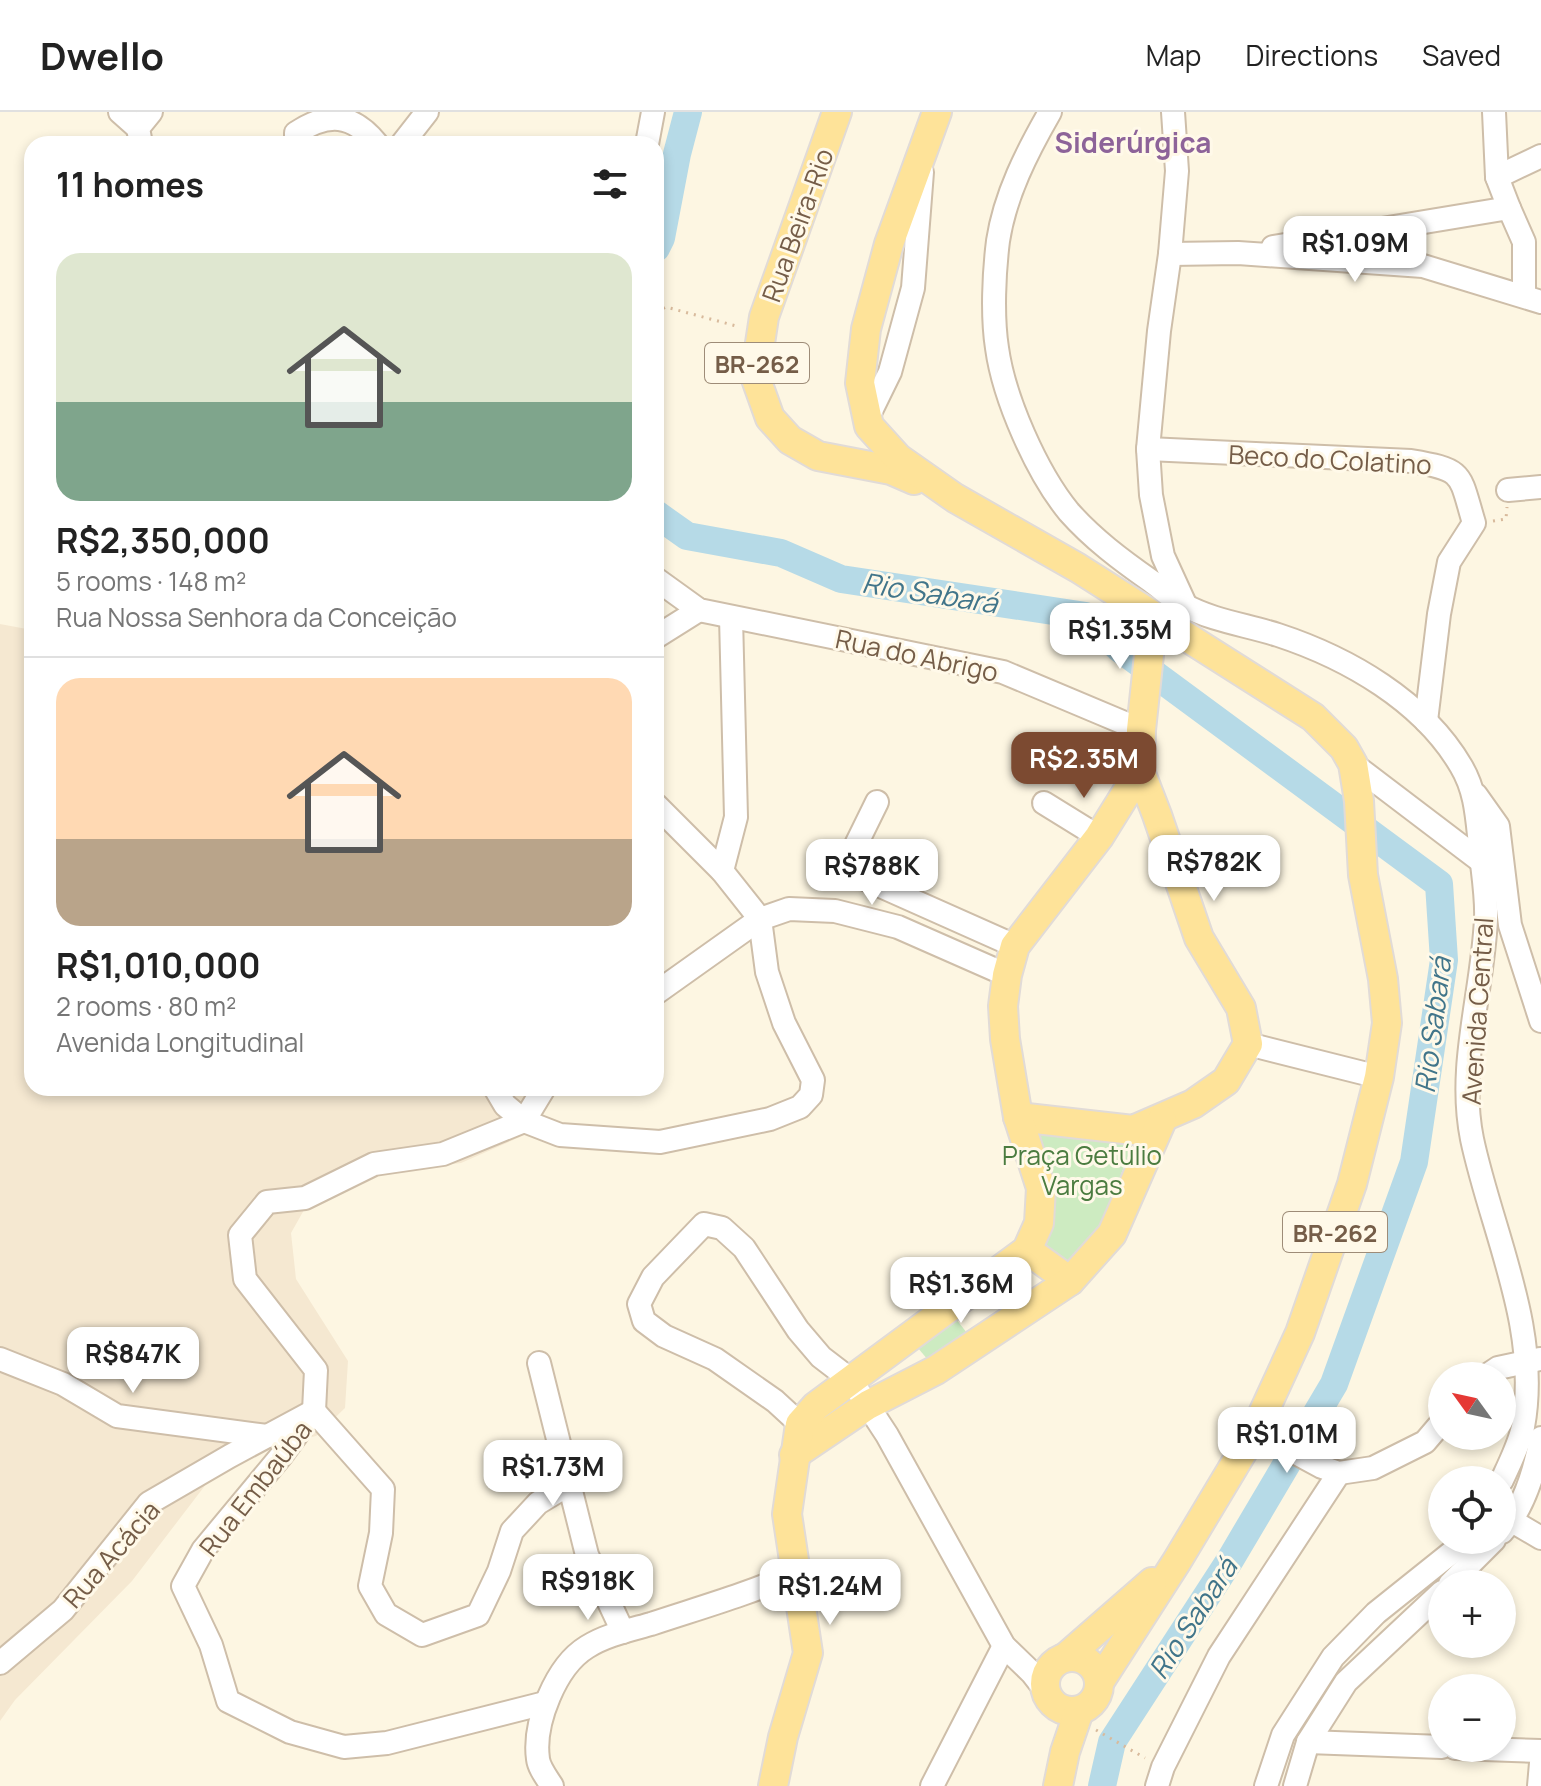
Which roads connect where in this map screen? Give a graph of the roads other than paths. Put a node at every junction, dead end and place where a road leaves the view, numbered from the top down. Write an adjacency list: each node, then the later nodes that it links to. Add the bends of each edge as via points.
1 (120, 112): 9 (street)
2 (427, 112): 12 (street)
3 (653, 112): 13 (street)
4 (837, 112): 22 (main road, Rua Beira-Rio / BR-262, via 764,317 755,376 770,418 790,440 818,456)
5 (937, 112): 20 (main road, via 889,244 866,329 860,383)
6 (1050, 112): 27 (street, Avenida Central, via 1012,190 999,239 997,348 1014,409 1041,471 1069,511 1106,549)
7 (1173, 112): 18 (street, via 1177,171)
8 (1494, 112): 15 (street)
9 (143, 128)
10 (296, 136): 11 (street, via 312,120 338,115)
11 (371, 136)
12 (408, 136)
13 (648, 136)
14 (1541, 156): 15 (street)
15 (1497, 177): 16 (street)
16 (1509, 208): 17 (street); 19 (street, via 1524,242)
17 (1238, 253): 18 (street); 19 (street, via 1423,266)
18 (1170, 254): 21 (street)
19 (1532, 299)
20 (868, 423): 22 (main road); 25 (main road, BR-262, via 898,458)
21 (1148, 449): 27 (street, via 1163,556); 33 (street, Beco do Colatino, via 1448,467 1462,481 1474,523 1449,562)
22 (849, 460): 25 (main road, Rua Beira-Rio / BR-262, via 891,470)
23 (1541, 487): 24 (street)
24 (1508, 490)
25 (955, 498): 30 (main road, BR-262, via 1078,568)
26 (664, 585): 28 (street)
27 (1185, 606): 33 (street, Avenida Central, via 1326,654 1373,679)
28 (699, 610): 29 (street, Rua do Abrigo); 31 (street)
29 (731, 617): 32 (street, Rua do Abrigo, via 1003,672); 44 (street, via 736,817)
30 (1151, 628): 32 (main road); 34 (main road, BR-262, via 1313,717)
31 (664, 632)
32 (1142, 719): 35 (main road)
33 (1426, 721): 36 (street, Avenida Central, via 1463,767)
34 (1353, 764): 43 (street); 51 (main road, BR-262, via 1363,875 1387,1023)
35 (1140, 771): 39 (main road); 41 (main road)
36 (1475, 794): 43 (street, Avenida Central); 49 (street, via 1498,826 1510,925)
37 (877, 802): 46 (street, via 849,859 850,869)
38 (1044, 803): 42 (street)
39 (1116, 810): 41 (main road); 42 (main road)
40 (664, 813): 44 (street)
41 (1157, 815): 50 (main road, via 1199,938 1241,1008)
42 (1099, 837): 46 (main road)
43 (1482, 862): 62 (street, Avenida Central, via 1486,916 1466,1092 1485,1191)
44 (722, 871): 45 (street)
45 (760, 919): 47 (street, via 789,909 835,911 898,927); 48 (street); 56 (street, via 767,972 784,1023 813,1080 811,1095 800,1107 770,1119 660,1142 560,1135)
46 (1015, 946): 47 (main road)
47 (1007, 975): 54 (main road, via 1005,1039)
48 (664, 987)
49 (1541, 1021)
50 (1248, 1044): 51 (street); 55 (main road, via 1226,1081)
51 (1379, 1077): 69 (main road, BR-262, via 1352,1184)
52 (500, 1096): 56 (street)
53 (539, 1096): 56 (street)
54 (1018, 1117): 55 (main road, via 1133,1130); 57 (main road, via 1041,1188 1039,1223)
55 (1162, 1120): 58 (main road, via 1112,1234)
56 (524, 1121): 66 (street, Rua Embaúba, via 443,1154 374,1164 305,1198 267,1202 240,1235 245,1279 316,1370)
57 (1027, 1250): 58 (main road); 59 (main road)
58 (1070, 1281): 60 (main road)
59 (972, 1292): 60 (main road); 64 (main road)
60 (995, 1331): 65 (main road)
61 (0, 1359): 68 (street, via 63,1384 117,1416)
62 (1535, 1360): 73 (street, Avenida Central, via 1524,1426)
63 (539, 1363): 75 (street)
64 (851, 1380): 65 (street); 67 (main road); 67 (street, via 798,1330 744,1248 722,1228 704,1224 653,1277 639,1304 644,1321 715,1359)
65 (868, 1405): 72 (main road); 86 (street)
66 (314, 1411): 68 (street, Rua Acácia); 75 (street, via 383,1489 370,1586 386,1614 422,1635 478,1615 512,1531 538,1503); 90 (street, Rua Embaúba, via 203,1550 183,1586 211,1645 228,1701 290,1732 344,1747 387,1743)
67 (800, 1424): 72 (main road)
68 (267, 1436): 87 (street, Rua Acácia, via 149,1503 63,1610)
69 (1264, 1436): 74 (street); 81 (main road, BR-262)
70 (1428, 1438): 74 (street, via 1373,1468)
71 (1541, 1438): 76 (street, via 1536,1464)
72 (794, 1455): 83 (main road, via 787,1514)
73 (1508, 1466)
74 (1330, 1470): 100 (street, via 1219,1656)
75 (571, 1483): 85 (street, via 587,1555)
76 (1516, 1507)
77 (1516, 1529): 78 (street)
78 (1541, 1538)
79 (1450, 1554): 101 (street, via 1376,1613 1333,1657 1283,1735)
80 (1480, 1554): 82 (street)
81 (1177, 1561): 88 (main road, BR-262); 89 (main road, BR-262)
82 (1464, 1570)
83 (795, 1573): 85 (street); 97 (main road, via 808,1653)
84 (1428, 1605): 91 (street, via 1346,1682)
85 (623, 1632): 90 (street, via 586,1647)
86 (1004, 1646): 89 (street); 98 (street)
87 (0, 1663)
88 (1100, 1681): 89 (main road, via 1088,1707); 89 (main road, via 1084,1659)
89 (1060, 1691): 99 (main road, via 1065,1752)
90 (545, 1703): 96 (street, via 538,1727 538,1762)
91 (1308, 1742): 92 (street); 102 (street)
92 (1428, 1746)
93 (1516, 1750): 94 (street)
94 (1541, 1751)
95 (1541, 1763): 103 (street)
96 (552, 1786)
97 (773, 1786)
98 (932, 1786)
99 (1058, 1786)
100 (1157, 1786)
101 (1266, 1786)
102 (1295, 1786)
103 (1539, 1786)

